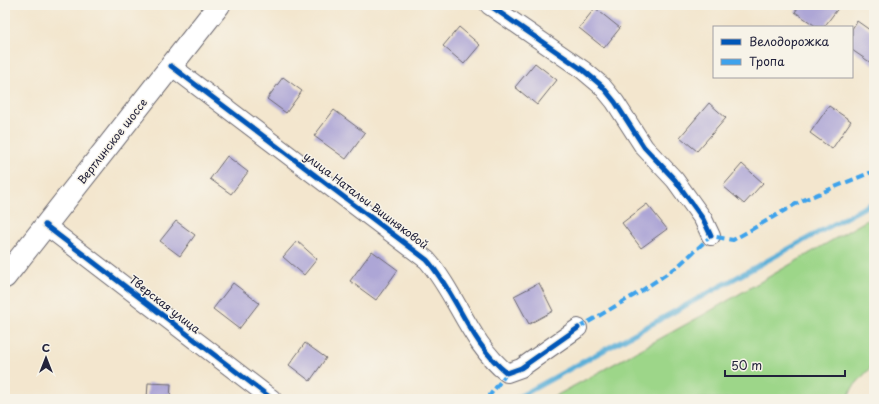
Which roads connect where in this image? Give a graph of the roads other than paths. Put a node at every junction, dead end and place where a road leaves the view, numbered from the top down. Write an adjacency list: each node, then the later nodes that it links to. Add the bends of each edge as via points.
1 (219, 5): 3 (main road, Вертлинское шоссе)
2 (489, 5): 5 (street, via 602,86 644,147 675,180)
3 (171, 66): 4 (main road, Вертлинское шоссе); 7 (street, улица Натальи Вишняковой, via 427,260 436,270 460,314 497,365 507,373 521,368)
4 (45, 225): 6 (main road, Вертлинское шоссе); 8 (street, Тверская улица)
5 (711, 236)
6 (5, 277)
7 (578, 328)
8 (272, 399)

